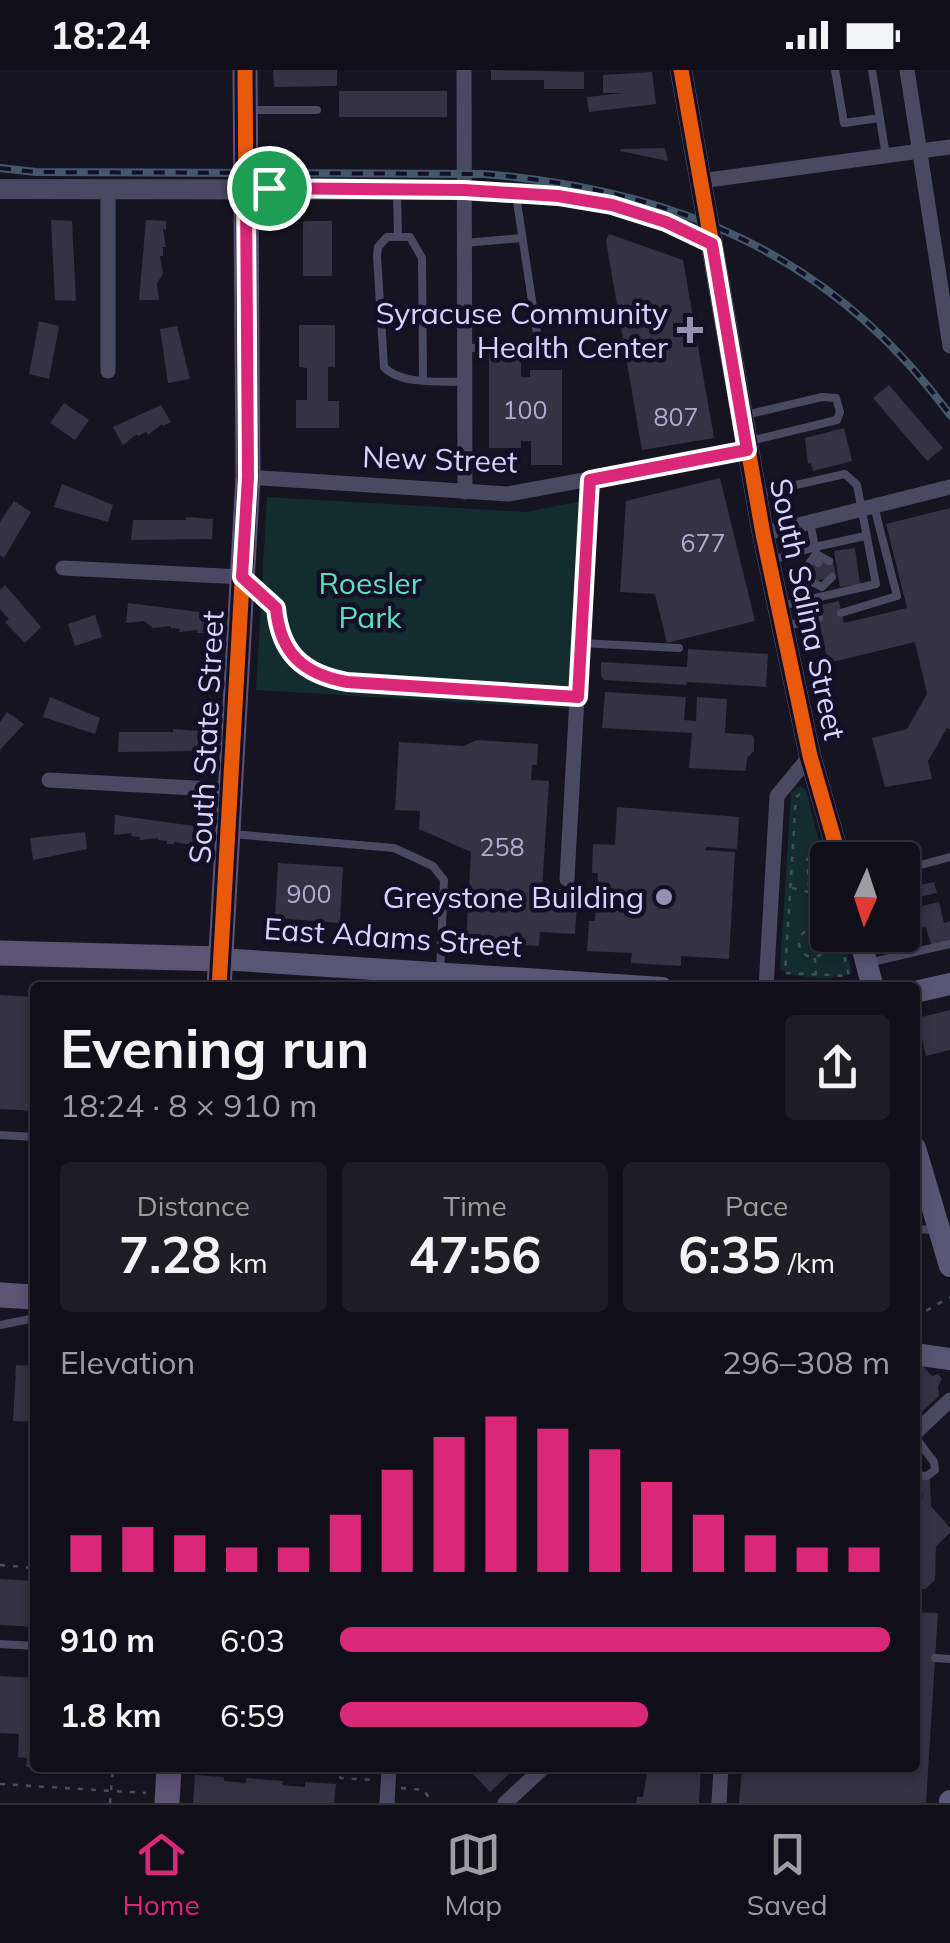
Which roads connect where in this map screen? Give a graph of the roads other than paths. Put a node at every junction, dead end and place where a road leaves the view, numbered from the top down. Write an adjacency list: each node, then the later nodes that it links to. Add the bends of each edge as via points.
1 (246, 70): 7 (main road, South State Street)
2 (464, 70): 18 (street)
3 (681, 70): 13 (main road, South Salina Street)
4 (836, 70): 9 (lane, via 844,123)
5 (872, 70): 9 (lane)
6 (906, 70): 11 (street)
7 (246, 110): 8 (lane); 14 (main road, South State Street)
8 (317, 110)
9 (880, 118): 12 (lane)
10 (950, 147): 11 (street)
11 (920, 151): 12 (street); 24 (street)
12 (886, 156): 13 (street)
13 (701, 181): 23 (main road, South Salina Street)
14 (246, 188): 16 (street); 17 (street); 31 (main road, South State Street)
15 (0, 189): 17 (street)
16 (396, 189): 18 (street); 20 (lane)
17 (108, 190): 26 (street)
18 (464, 190): 19 (street); 22 (street)
19 (516, 193): 21 (lane); 23 (street, via 612,205)
20 (398, 235): 27 (lane, via 410,238 422,258); 27 (lane, via 378,247 381,357 389,373)
21 (522, 238): 22 (lane); 25 (lane, via 537,334 530,346)
22 (464, 244): 25 (street)
23 (712, 244): 29 (main road, South Salina Street)
24 (950, 346)
25 (464, 348): 28 (street)
26 (108, 371)
27 (423, 379): 28 (lane)
28 (464, 382): 34 (street)
29 (742, 416): 30 (main road, South Salina Street); 30 (lane, via 822,396 836,398 840,412 837,420)
30 (746, 446): 32 (street, New Street); 35 (main road, South Salina Street)
31 (248, 477): 34 (street, New Street); 44 (main road, South State Street)
32 (590, 480): 34 (street, New Street, via 508,494); 50 (street)
33 (950, 487): 36 (street)
34 (465, 492)
35 (756, 494): 36 (lane, via 845,474); 38 (main road, South Salina Street)
36 (867, 508): 37 (street); 39 (lane); 47 (lane, via 897,596)
37 (810, 522): 38 (street); 40 (lane)
38 (763, 534): 41 (main road, South Salina Street)
39 (865, 536): 40 (lane); 46 (lane, via 876,584)
40 (814, 557): 41 (lane); 42 (lane)
41 (769, 561): 48 (main road, South Salina Street)
42 (829, 561)
43 (62, 568): 44 (street)
44 (242, 577): 54 (main road, South State Street)
45 (832, 578): 46 (lane)
46 (819, 586): 48 (lane)
47 (842, 613)
48 (780, 617): 49 (lane); 52 (main road, South Salina Street)
49 (819, 618)
50 (581, 642): 51 (lane); 59 (street)
51 (679, 648)
52 (810, 756): 56 (main road, South Salina Street); 68 (street, via 778,796)
53 (50, 780): 54 (street)
54 (230, 790): 55 (main road, South State Street)
55 (227, 834): 63 (main road, South State Street); 65 (lane, via 394,848 433,866 444,880)
56 (827, 842)
57 (950, 857): 58 (lane)
58 (920, 865)
59 (567, 878)
60 (950, 944): 64 (lane)
61 (858, 952): 64 (main road)
62 (0, 953): 63 (main road, East Adams Street)
63 (220, 959): 65 (main road, East Adams Street); 66 (main road, South State Street)
64 (866, 963): 69 (main road)
65 (439, 980): 67 (main road, East Adams Street)
66 (219, 982)
67 (499, 982)
68 (766, 982)
69 (871, 982)
70 (950, 984): 71 (main road)
71 (920, 991)
72 (0, 1135): 73 (lane)
73 (30, 1138)
74 (920, 1180): 75 (main road)
75 (928, 1230): 76 (main road)
76 (950, 1266)
77 (0, 1295): 78 (main road)
78 (30, 1297)
79 (30, 1319): 80 (lane)
80 (0, 1325)
81 (920, 1355): 82 (main road)
82 (950, 1359)
83 (950, 1400): 84 (street)
84 (920, 1430)
85 (920, 1442): 86 (lane, via 935,1470)
86 (920, 1476)
87 (0, 1644): 88 (lane)
88 (30, 1646)
89 (935, 1658): 90 (lane)
90 (950, 1660)
91 (170, 1772): 94 (main road)
92 (539, 1772): 95 (street)
93 (720, 1772): 96 (street)
94 (168, 1799)
95 (505, 1803)
96 (719, 1803)

